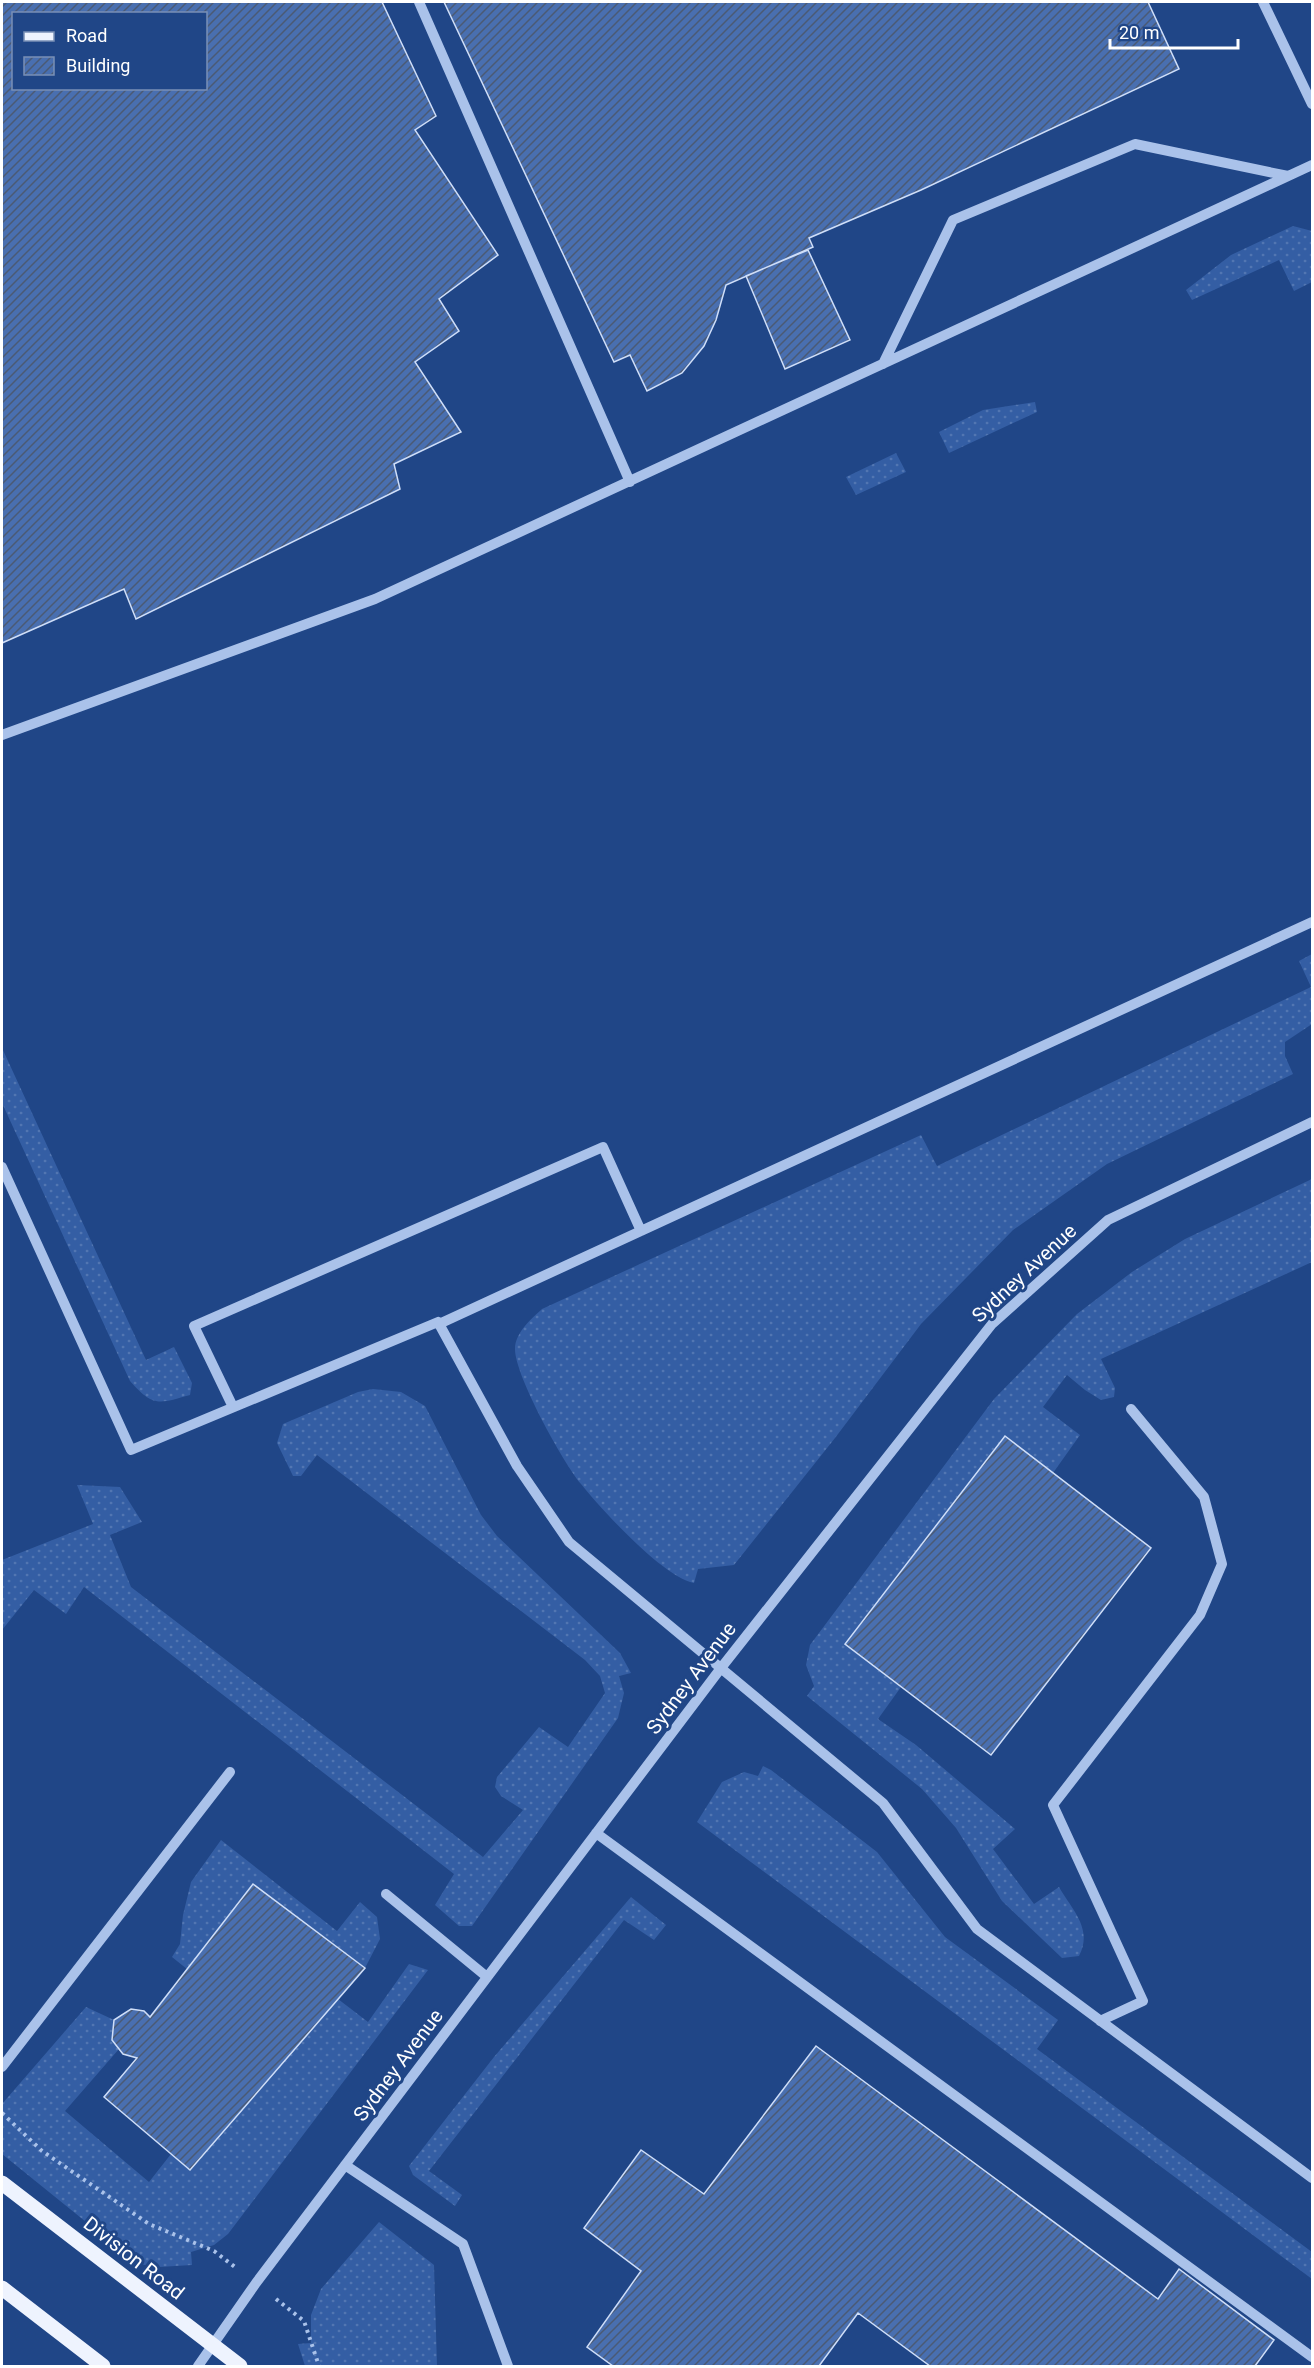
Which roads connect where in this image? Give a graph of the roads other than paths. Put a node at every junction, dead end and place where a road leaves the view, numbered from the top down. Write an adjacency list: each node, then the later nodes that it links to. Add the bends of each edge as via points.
1 (419, 2): 7 (street)
2 (1263, 2): 3 (street)
3 (1312, 104)
4 (1312, 165): 5 (street)
5 (1288, 176): 6 (street); 6 (street, via 1135,144 953,220)
6 (883, 364): 7 (street)
7 (630, 482): 8 (street, via 375,599)
8 (2, 735)
9 (1312, 922): 12 (street)
10 (1312, 1122): 16 (street, Sydney Avenue, via 1108,1220 992,1324)
11 (2, 1167): 14 (street, via 131,1450)
12 (641, 1230): 13 (street); 14 (street, via 603,1147 582,1155 194,1326)
13 (439, 1324): 14 (street); 16 (street, via 517,1466 569,1542)
14 (233, 1407)
15 (1131, 1409): 21 (street, via 1204,1497 1222,1564 1200,1614 1053,1805 1143,2001)
16 (721, 1668): 18 (street, Sydney Avenue); 21 (street, via 883,1803 977,1929)
17 (230, 1772): 22 (street)
18 (596, 1833): 20 (street, Sydney Avenue); 28 (street)
19 (386, 1894): 20 (street)
20 (487, 1977): 23 (street, Sydney Avenue)
21 (1100, 2021): 24 (street)
22 (2, 2067)
23 (345, 2165): 27 (street, Sydney Avenue); 32 (street, via 463,2244)
24 (1312, 2178)
25 (2, 2183): 27 (main road, Division Road)
26 (2, 2288): 29 (main road)
27 (212, 2345): 30 (street, Sydney Avenue); 31 (main road, Division Road)
28 (1312, 2357)
29 (103, 2367)
30 (198, 2367)
31 (240, 2367)
32 (508, 2367)

